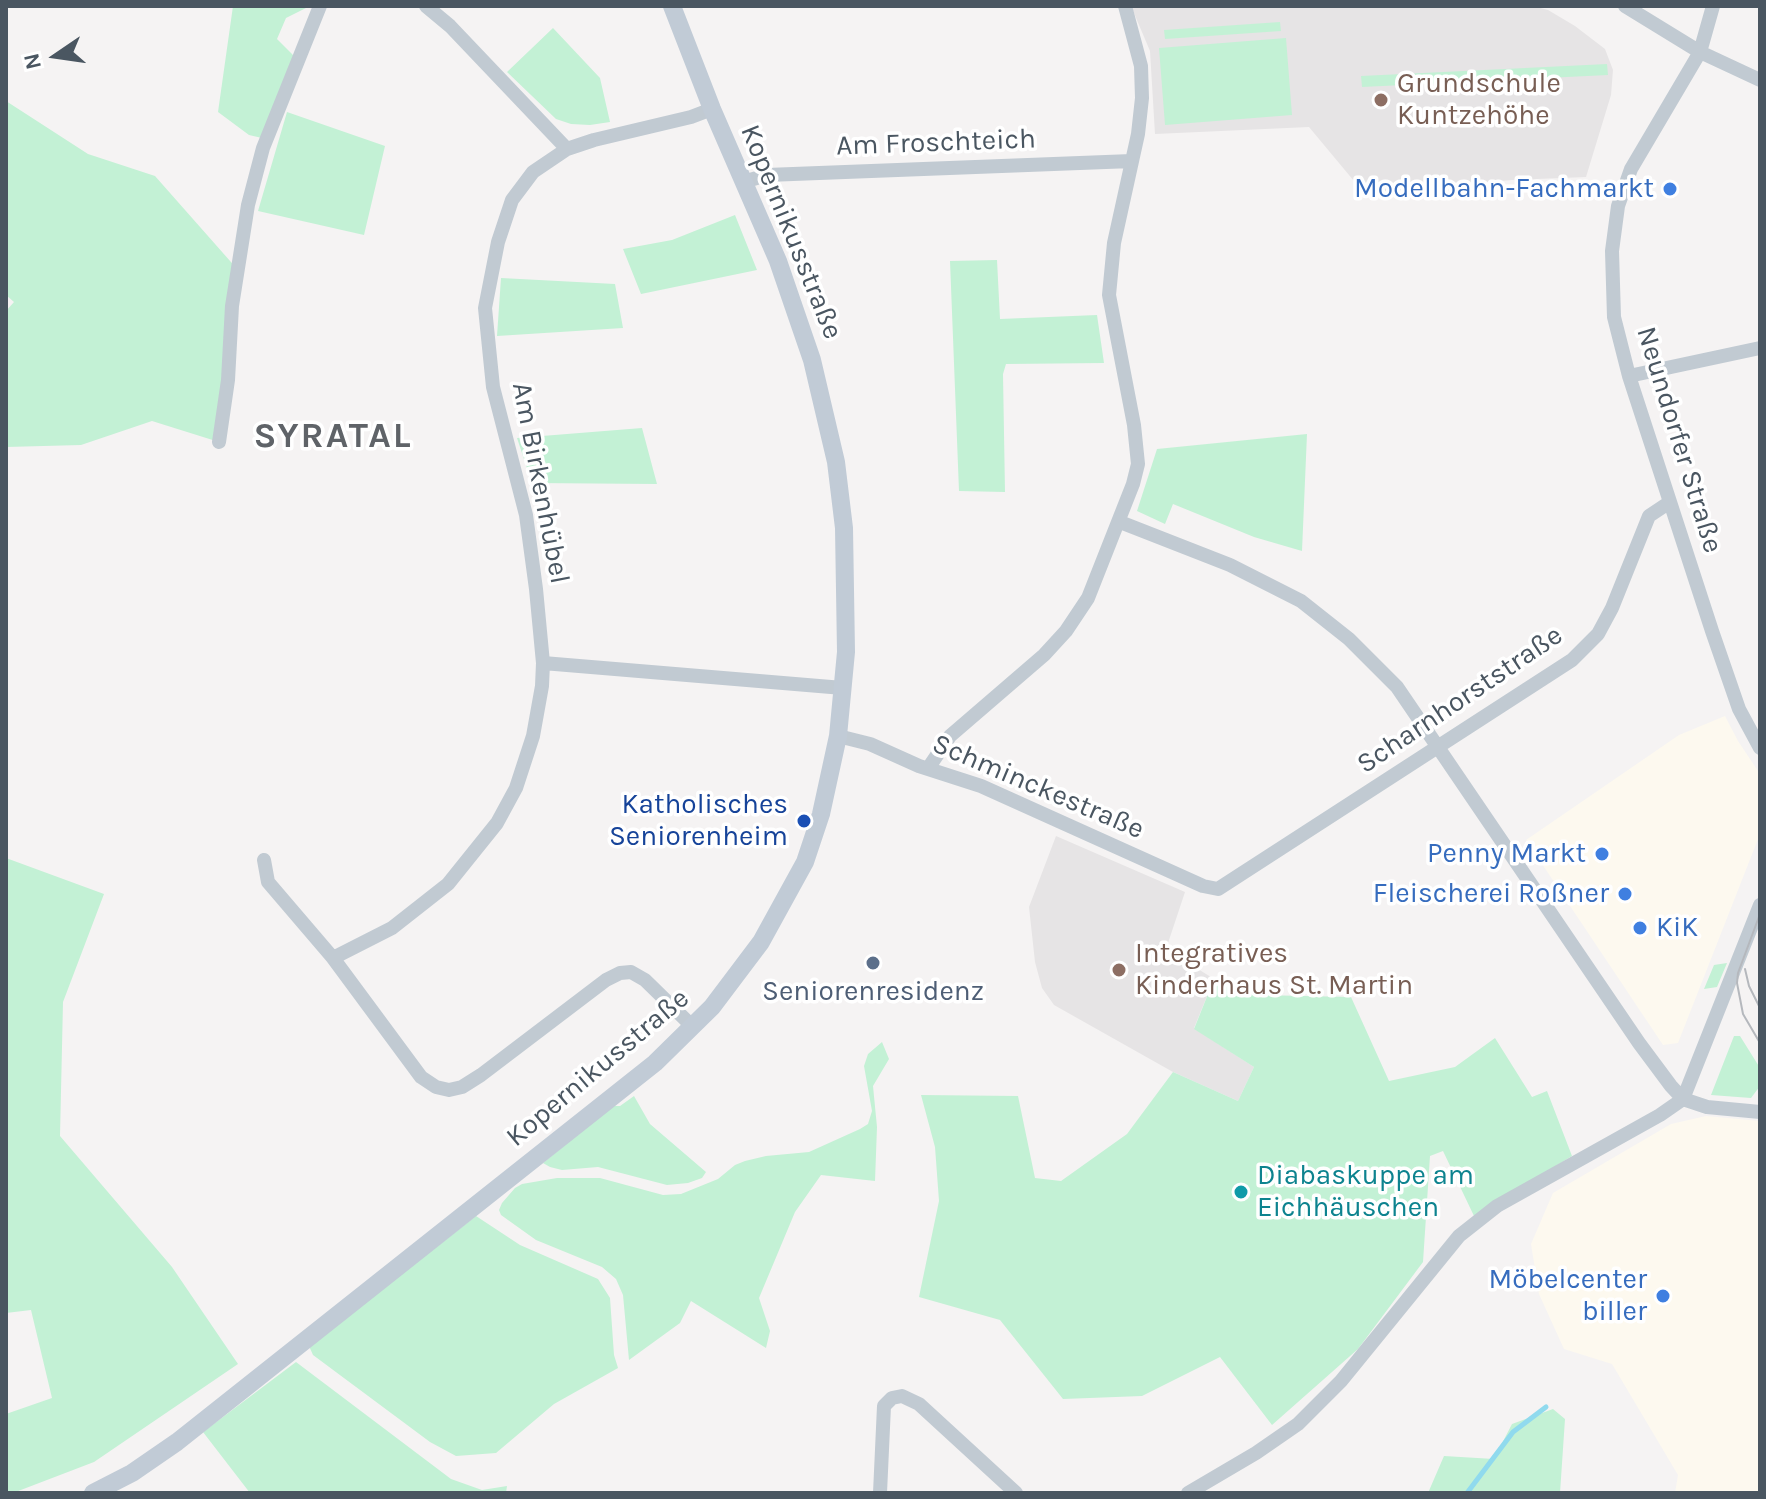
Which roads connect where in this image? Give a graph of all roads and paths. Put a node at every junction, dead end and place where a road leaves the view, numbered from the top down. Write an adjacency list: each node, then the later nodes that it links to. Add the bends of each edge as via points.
1 (320, 6): 15 (street, via 263,148 248,205)
2 (426, 6): 10 (street)
3 (672, 6): 9 (street, Kopernikusstraße)
4 (1125, 6): 11 (street, via 1141,66 1142,98)
5 (1625, 6): 7 (street)
6 (1713, 6): 7 (street, Neundorfer Straße)
7 (1700, 52): 8 (street); 14 (street, Neundorfer Straße, via 1631,169 1618,206 1612,251 1614,317)
8 (1760, 80)
9 (712, 109): 10 (street, Am Birkenhübel); 12 (street, Kopernikusstraße)
10 (567, 149): 18 (street, Am Birkenhübel, via 533,172 512,200 485,308 493,387 526,515)
11 (1132, 161): 12 (street, Am Froschteich, via 767,175); 17 (street, via 1109,295 1138,464)
12 (743, 182): 19 (street, Kopernikusstraße, via 778,261 812,360 836,462 844,528)
13 (1760, 348): 14 (street)
14 (1629, 376): 16 (street, Neundorfer Straße)
15 (219, 442)
16 (1670, 502): 21 (street, Scharnhorststraße, via 1649,516 1612,608 1586,647); 22 (street, Neundorfer Straße, via 1739,709)
17 (1120, 522): 21 (street, via 1230,565 1301,601 1397,687); 23 (street, via 1088,598 1066,631 950,736)
18 (543, 663): 19 (street); 27 (street, Am Birkenhübel, via 533,736 516,788 497,823 448,884 392,928)
19 (843, 688): 20 (street, Kopernikusstraße)
20 (838, 736): 23 (street, Schminckestraße); 28 (street, Kopernikusstraße, via 805,862 761,942)
21 (1438, 748): 25 (street, Scharnhorststraße); 29 (street, via 1639,1043)
22 (1760, 748)
23 (929, 767): 25 (street, Schminckestraße)
24 (264, 860): 27 (street, via 268,882)
25 (1218, 889)
26 (1760, 905): 29 (street)
27 (333, 958): 28 (street, via 421,1077 449,1090 481,1075 620,973 645,980)
28 (693, 1027): 31 (street, Kopernikusstraße, via 597,1111 177,1442)
29 (1683, 1099): 30 (street); 34 (street, via 1497,1206 1459,1236 1341,1381 1298,1424)
30 (1760, 1112)
31 (93, 1493)
32 (880, 1493): 33 (street, via 884,1406 902,1396 919,1404)
33 (1016, 1493)
34 (1188, 1493)

